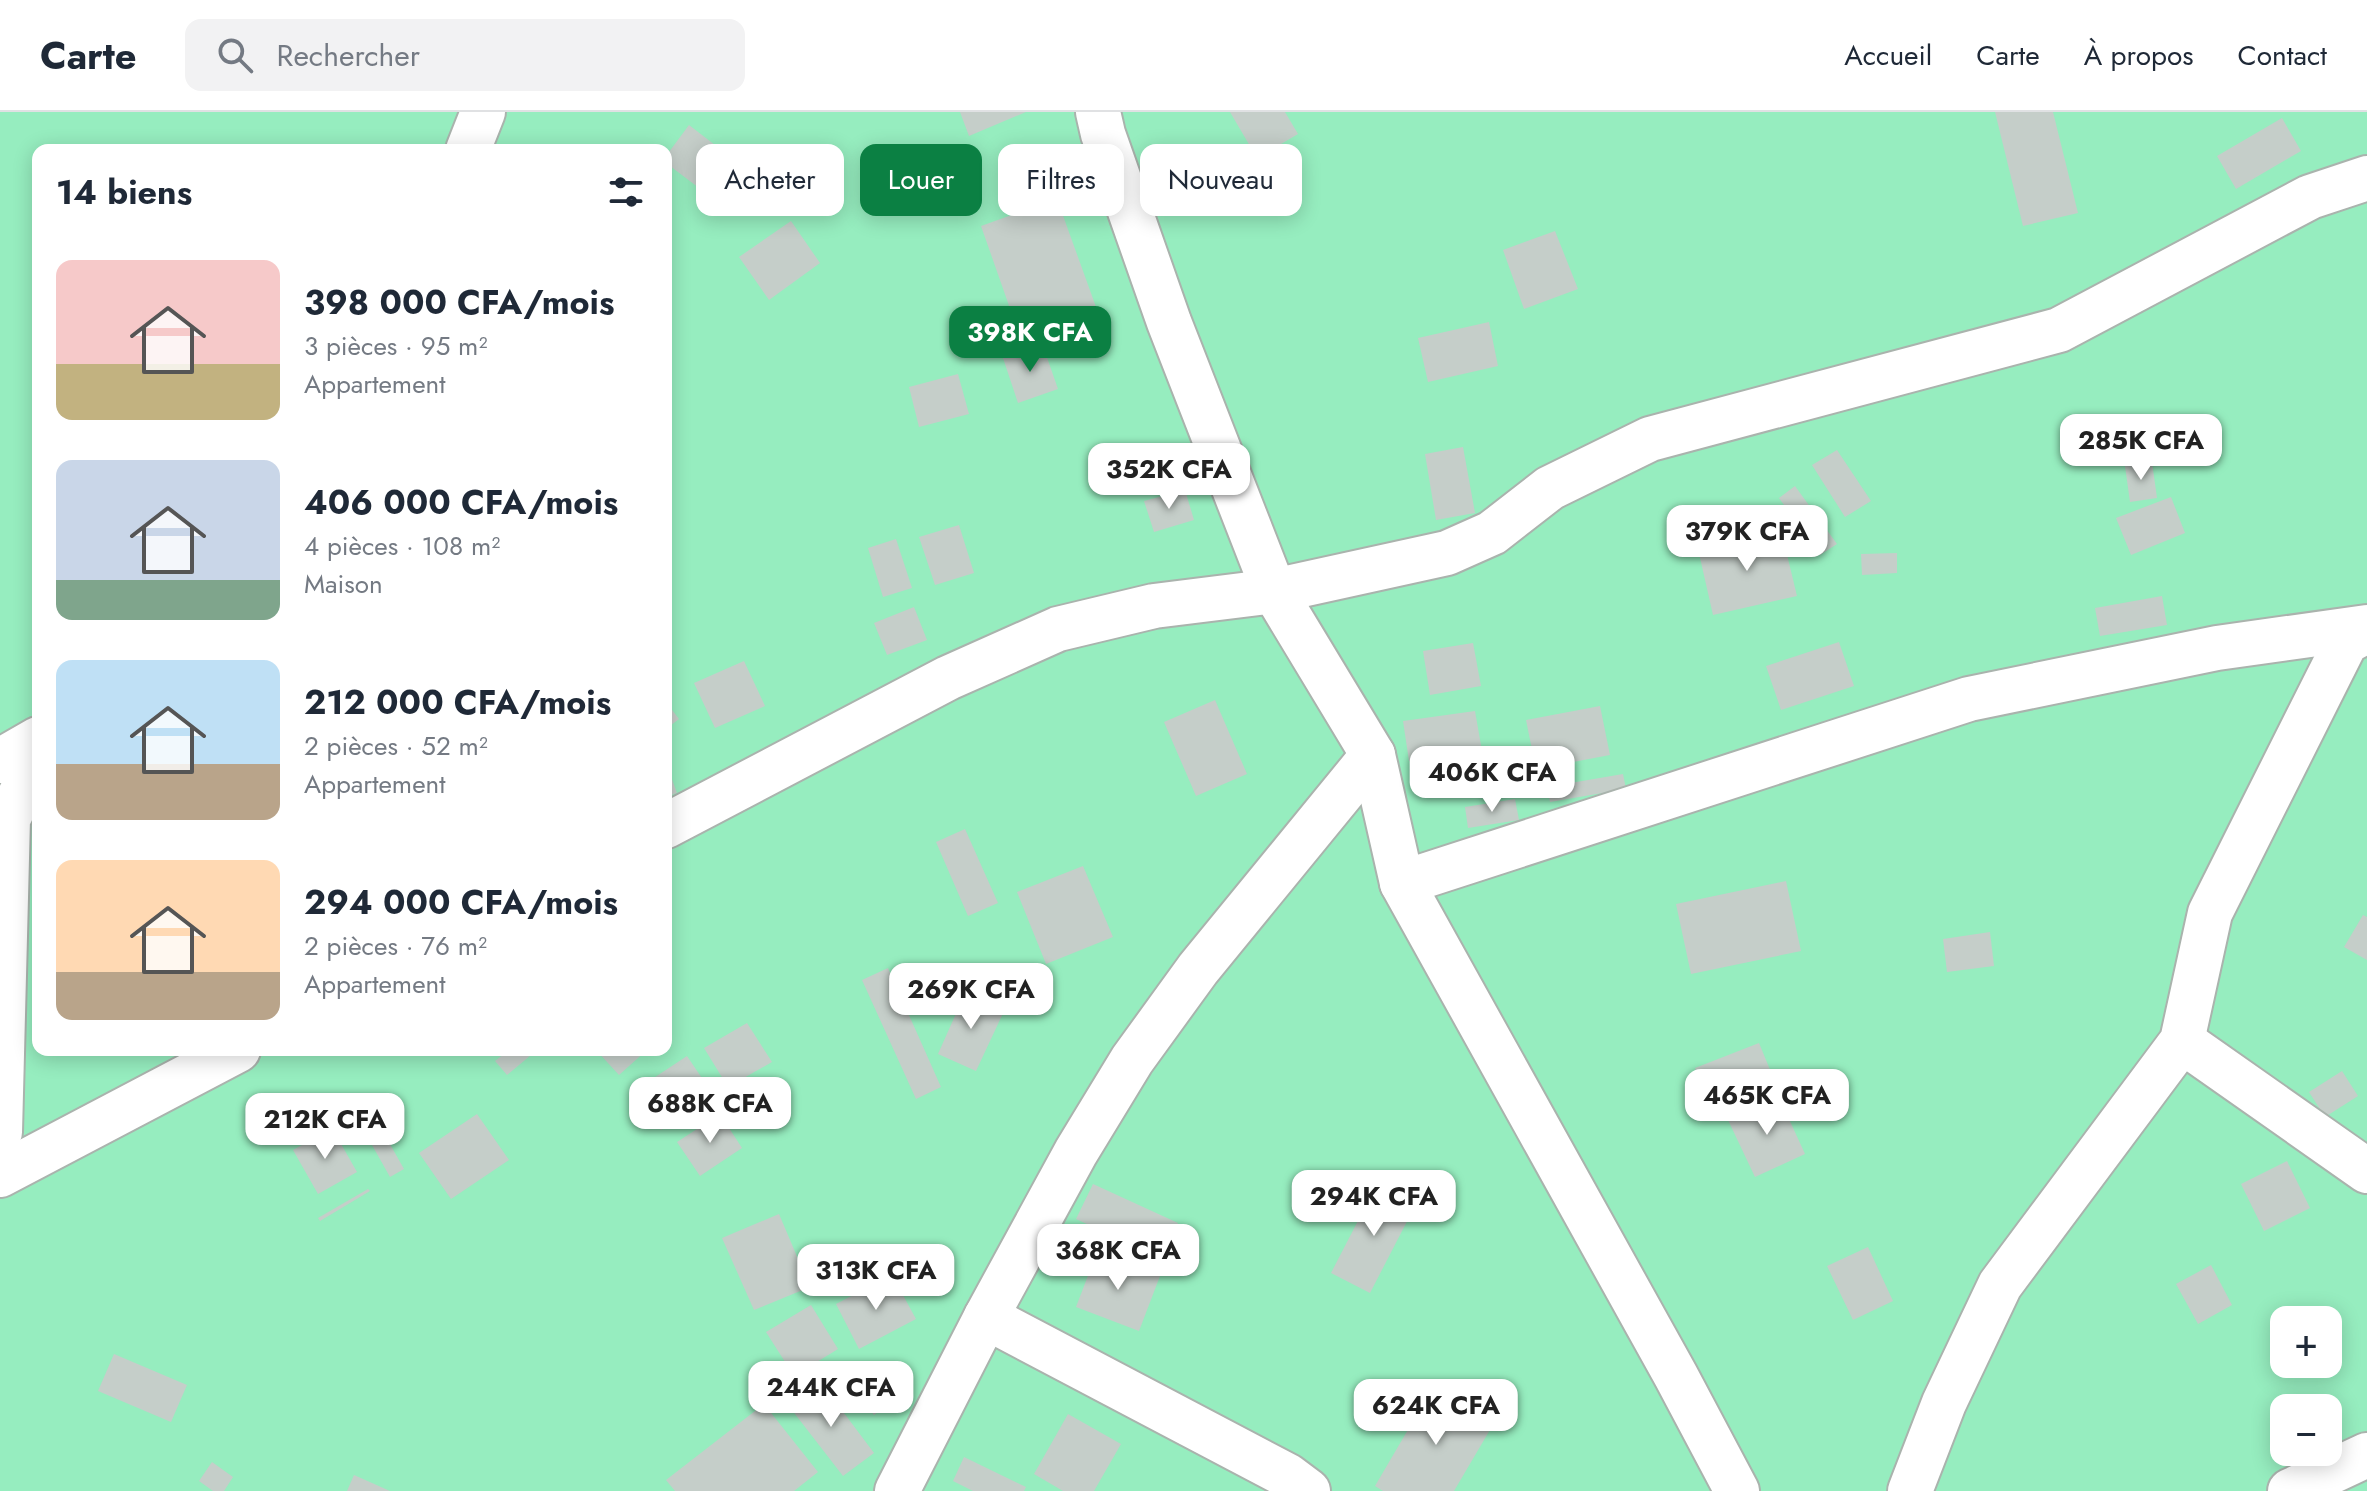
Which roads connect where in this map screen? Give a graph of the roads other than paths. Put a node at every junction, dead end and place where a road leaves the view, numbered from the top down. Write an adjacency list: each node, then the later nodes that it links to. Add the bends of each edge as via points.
1 (483, 112): 3 (street)
2 (1098, 112): 5 (street, via 1169,322)
3 (470, 144)
4 (2367, 178): 5 (street, via 2310,197 2059,330 1650,439 1550,488 1492,533 1447,553)
5 (1274, 591): 8 (street); 11 (street, via 1154,606 1058,629 948,678)
6 (2362, 643): 12 (street, via 2217,648 1969,699); 13 (street, via 2210,913)
7 (32, 742): 9 (street)
8 (1373, 755): 12 (street); 18 (street, via 1198,969 1132,1060)
9 (0, 761)
10 (32, 771): 15 (street, via 8,819)
11 (672, 823)
12 (1402, 883): 22 (street)
13 (2182, 1041): 16 (street); 23 (street, via 2000,1285 1944,1403)
14 (227, 1056): 17 (street)
15 (0, 1132)
16 (2367, 1171)
17 (0, 1175)
18 (986, 1317): 20 (street); 21 (street)
19 (2367, 1455): 24 (street)
20 (897, 1491)
21 (1308, 1491)
22 (1737, 1491)
23 (1910, 1491)
24 (2290, 1491)

